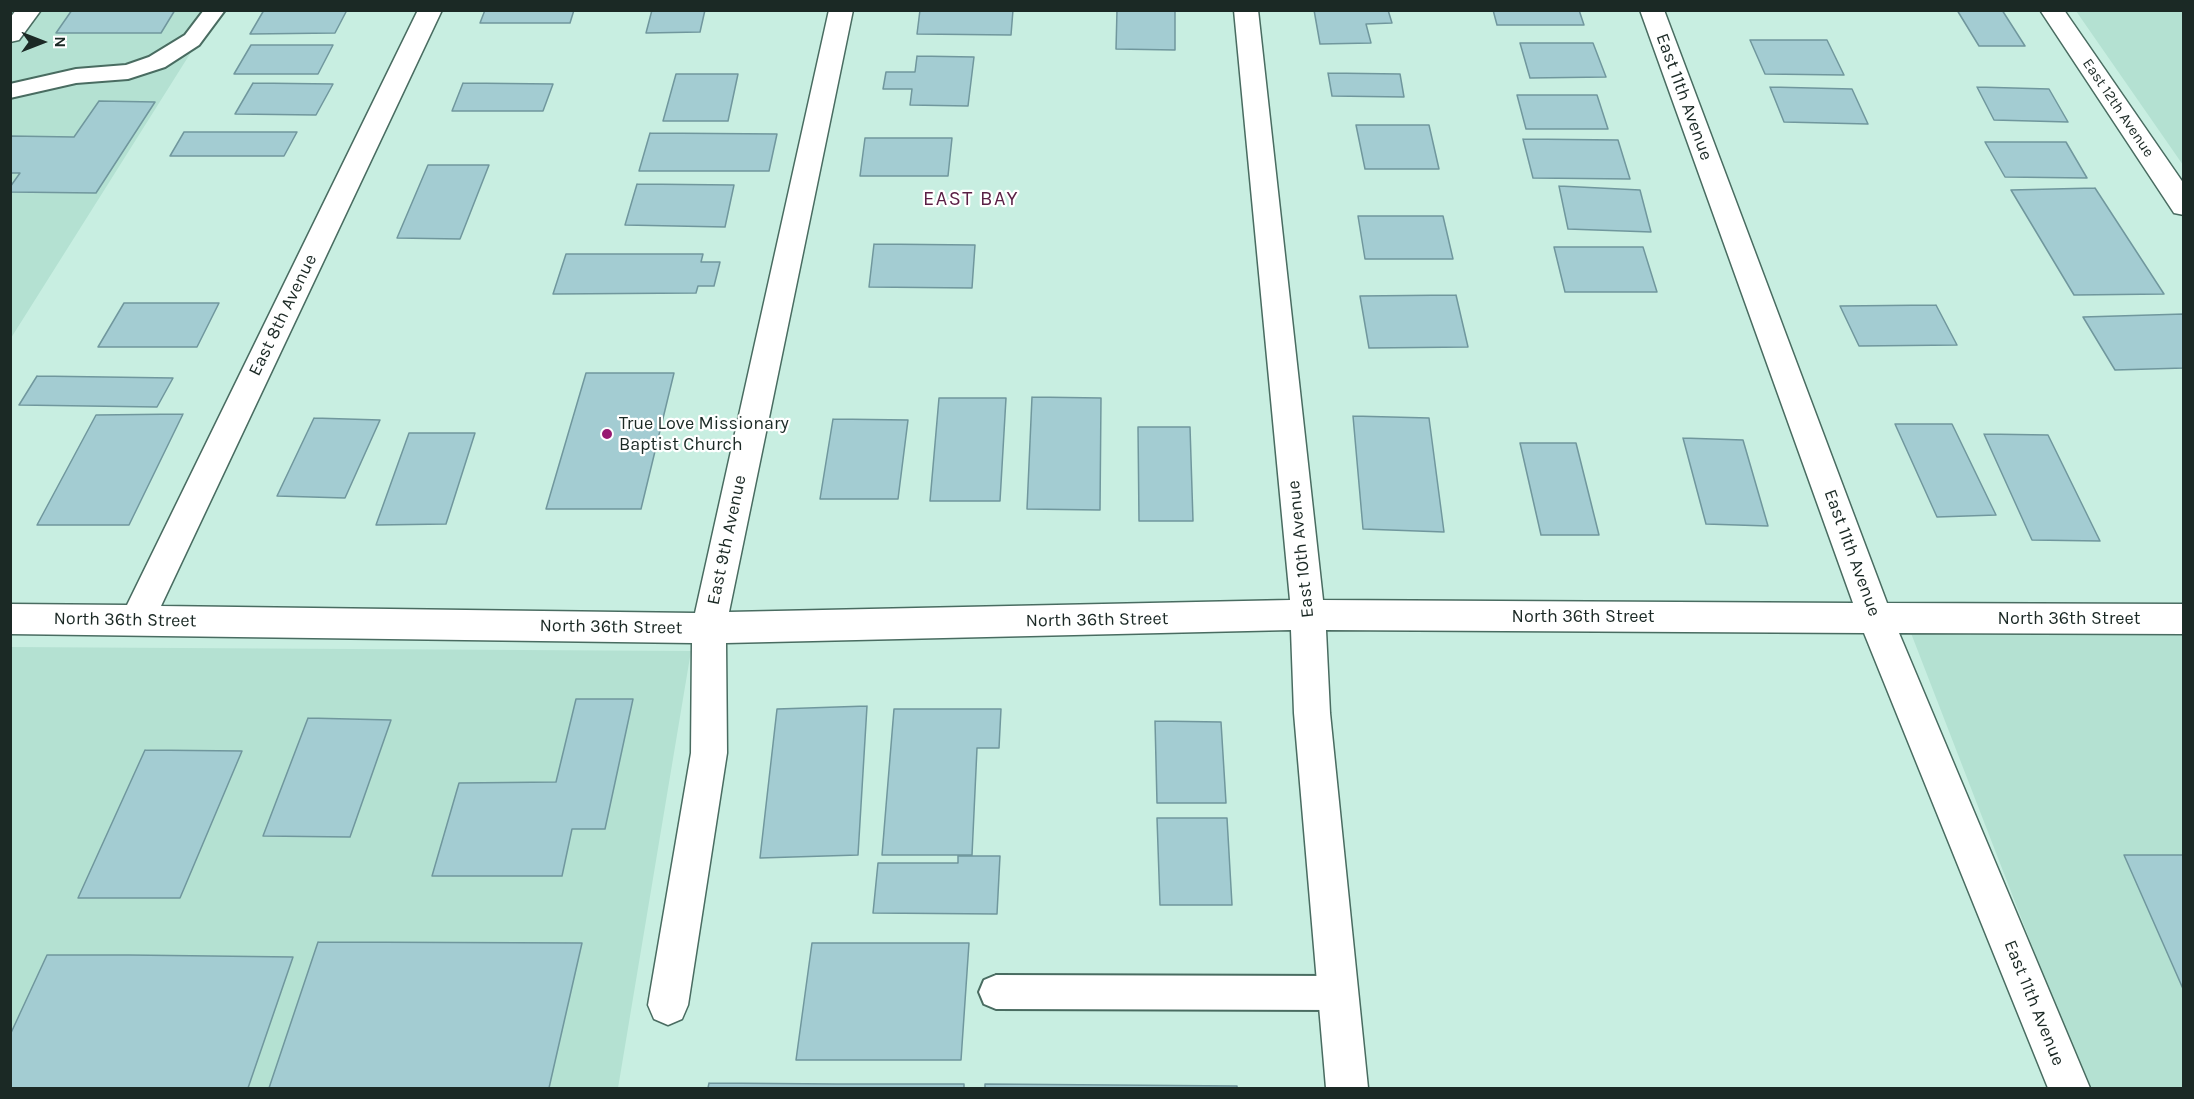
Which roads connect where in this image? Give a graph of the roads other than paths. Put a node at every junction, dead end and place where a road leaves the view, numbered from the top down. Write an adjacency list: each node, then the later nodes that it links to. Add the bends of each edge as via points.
1 (29, 10): 8 (street)
2 (215, 10): 9 (lane, via 192,40 157,63 128,72 76,76)
3 (430, 10): 14 (street, East 8th Avenue)
4 (841, 10): 16 (street, East 9th Avenue)
5 (1246, 10): 11 (street, East 10th Avenue)
6 (1652, 10): 13 (street, East 11th Avenue)
7 (2052, 10): 10 (street, East 12th Avenue)
8 (10, 35)
9 (10, 91)
10 (2184, 206)
11 (1308, 615): 13 (street, North 36th Street); 16 (street, North 36th Street); 18 (street, East 10th Avenue, via 1312,713)
12 (10, 619): 14 (street, North 36th Street)
13 (1876, 619): 15 (street, North 36th Street); 21 (street, East 11th Avenue)
14 (136, 620): 16 (street, North 36th Street)
15 (2184, 620)
16 (708, 628): 19 (street, East 9th Avenue, via 709,753)
17 (996, 992): 18 (lane)
18 (1338, 993): 20 (street, East 10th Avenue)
19 (668, 1005)
20 (1347, 1089)
21 (2069, 1089)

